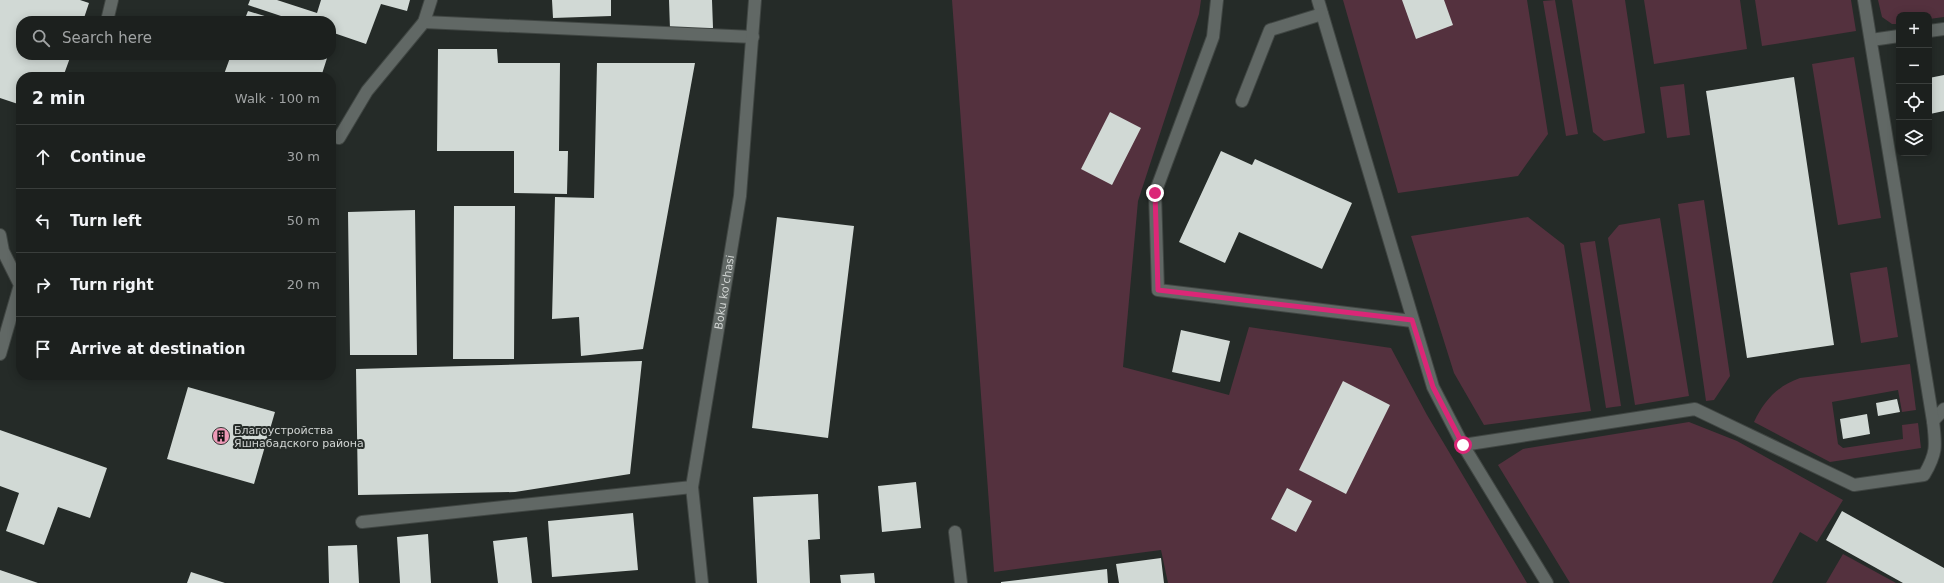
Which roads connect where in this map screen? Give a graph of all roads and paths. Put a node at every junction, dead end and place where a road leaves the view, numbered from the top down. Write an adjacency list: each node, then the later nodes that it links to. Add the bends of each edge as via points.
1 (112, 0): 8 (street)
2 (431, 0): 9 (street)
3 (755, 0): 13 (street, Boku ko'chasi)
4 (1217, 0): 20 (street, via 1212,37 1155,193 1158,290)
5 (1318, 0): 7 (street)
6 (1864, 0): 14 (street)
7 (1322, 14): 15 (street, via 1270,30); 20 (street)
8 (108, 16)
9 (424, 22): 13 (street); 16 (street, via 367,91)
10 (1944, 29): 11 (street)
11 (1932, 31)
12 (1896, 36): 14 (street)
13 (753, 37): 25 (street, Boku ko'chasi, via 740,196)
14 (1871, 40): 23 (street)
15 (1242, 101)
16 (339, 138)
17 (0, 235): 18 (street, via 3,251)
18 (16, 277)
19 (16, 299): 21 (street)
20 (1412, 320): 24 (street, via 1433,387)
21 (0, 354)
22 (1944, 409): 23 (street)
23 (1933, 421): 24 (street, via 1936,448 1932,462 1924,475 1854,485 1695,409)
24 (1463, 445): 30 (street)
25 (692, 487): 26 (street); 28 (street, Boku ko'chasi)
26 (362, 522)
27 (954, 532): 29 (street)
28 (702, 583)
29 (961, 583)
30 (1547, 583)

